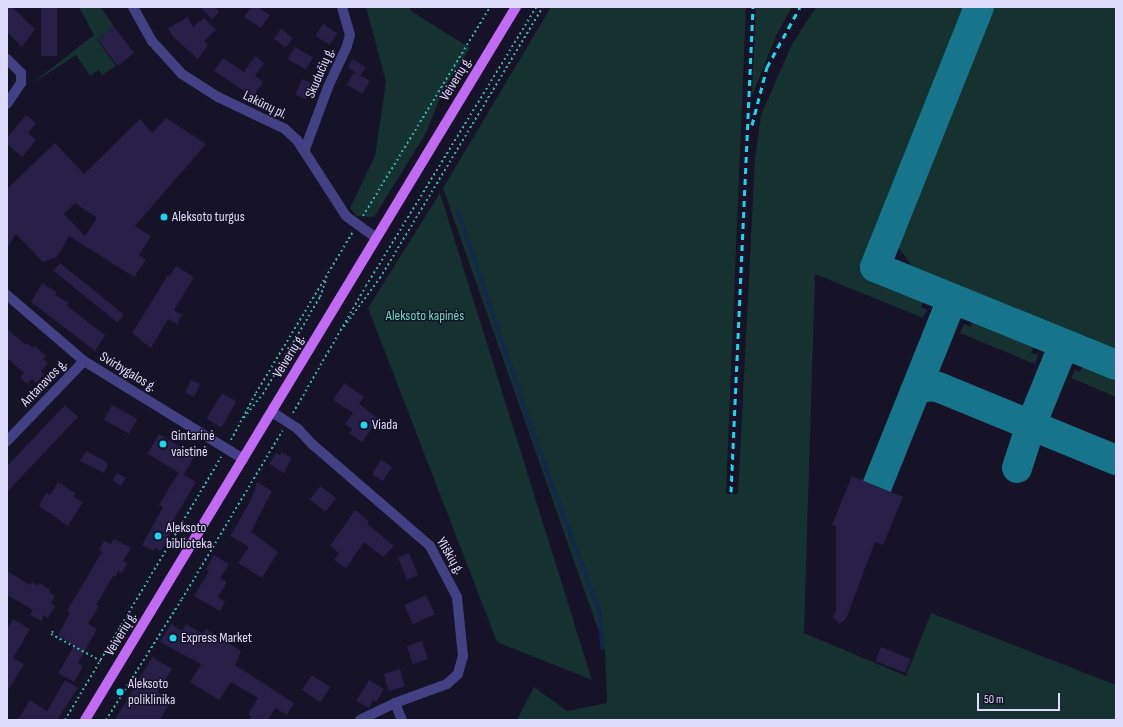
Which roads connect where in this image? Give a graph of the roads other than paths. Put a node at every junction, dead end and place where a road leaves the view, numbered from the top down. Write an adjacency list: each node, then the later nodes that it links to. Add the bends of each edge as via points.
1 (133, 7): 6 (street, Lakūnų pl., via 152,41 182,74 218,97 284,129)
2 (342, 7): 6 (street, Skudučių g., via 350,35)
3 (516, 7): 7 (main road, Veiverių g.)
4 (7, 59): 5 (street, via 21,73 21,83)
5 (7, 104)
6 (305, 149): 7 (street, Lakūnų pl., via 346,216)
7 (376, 238): 10 (main road, Veiverių g.)
8 (7, 295): 9 (street, Svirbygalos g.)
9 (84, 361): 11 (street, Antanavos g.); 12 (street, Svirbygalos g.)
10 (272, 412): 12 (main road, Veiverių g.); 13 (street, Yliškių g., via 288,421 430,546 457,597 463,656 458,674 447,684)
11 (7, 441)
12 (243, 459): 14 (main road, Veiverių g.)
13 (395, 703): 15 (street, Yliškių g.); 16 (street)
14 (85, 720)
15 (360, 720)
16 (402, 720)

